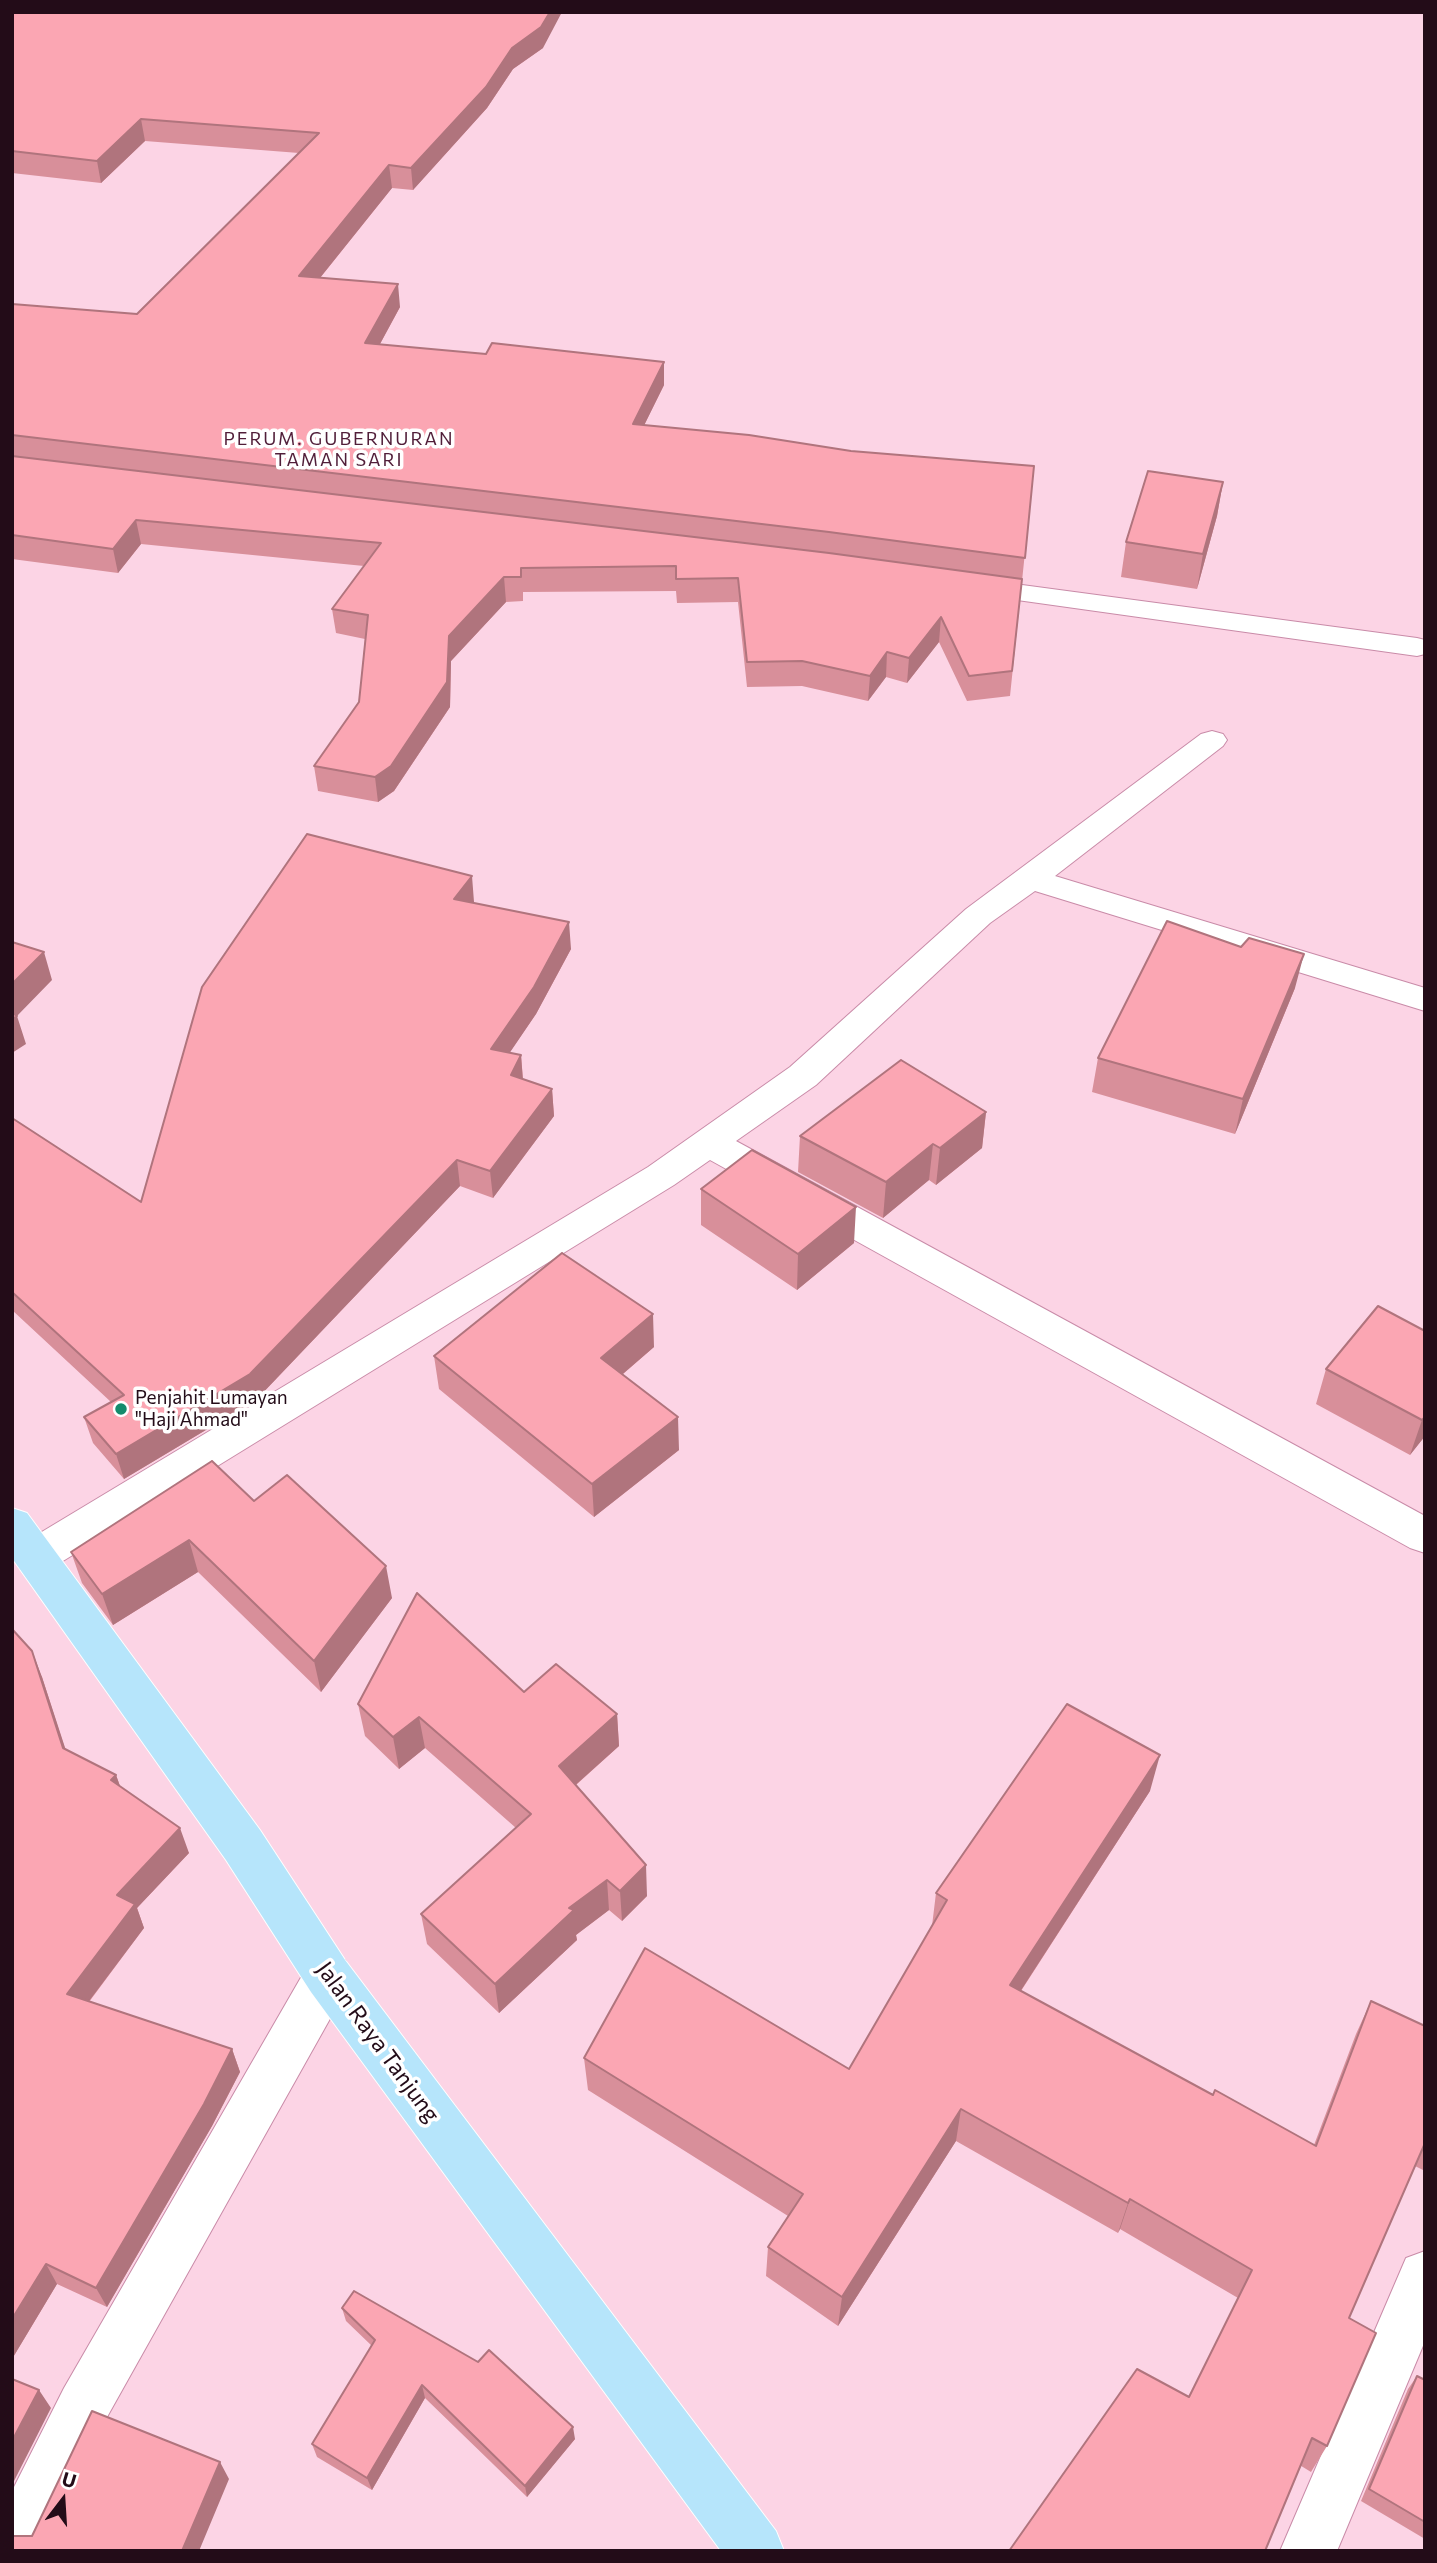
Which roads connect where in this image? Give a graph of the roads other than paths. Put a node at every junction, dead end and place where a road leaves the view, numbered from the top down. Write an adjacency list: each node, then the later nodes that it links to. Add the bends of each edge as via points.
1 (938, 582): 2 (street)
2 (1417, 647)
3 (1212, 740): 4 (street)
4 (1030, 879): 5 (street); 6 (street, via 978,916 803,1076)
5 (1425, 1000)
6 (709, 1143): 7 (street); 8 (street, via 660,1177)
7 (1425, 1536)
8 (24, 1541): 9 (main road, Jalan Raya Tanjung, via 243,1845)
9 (328, 1976): 11 (street, via 83,2407); 12 (main road, Jalan Raya Tanjung)
10 (1425, 2277): 13 (street)
11 (13, 2551)
12 (756, 2551)
13 (1308, 2551)

